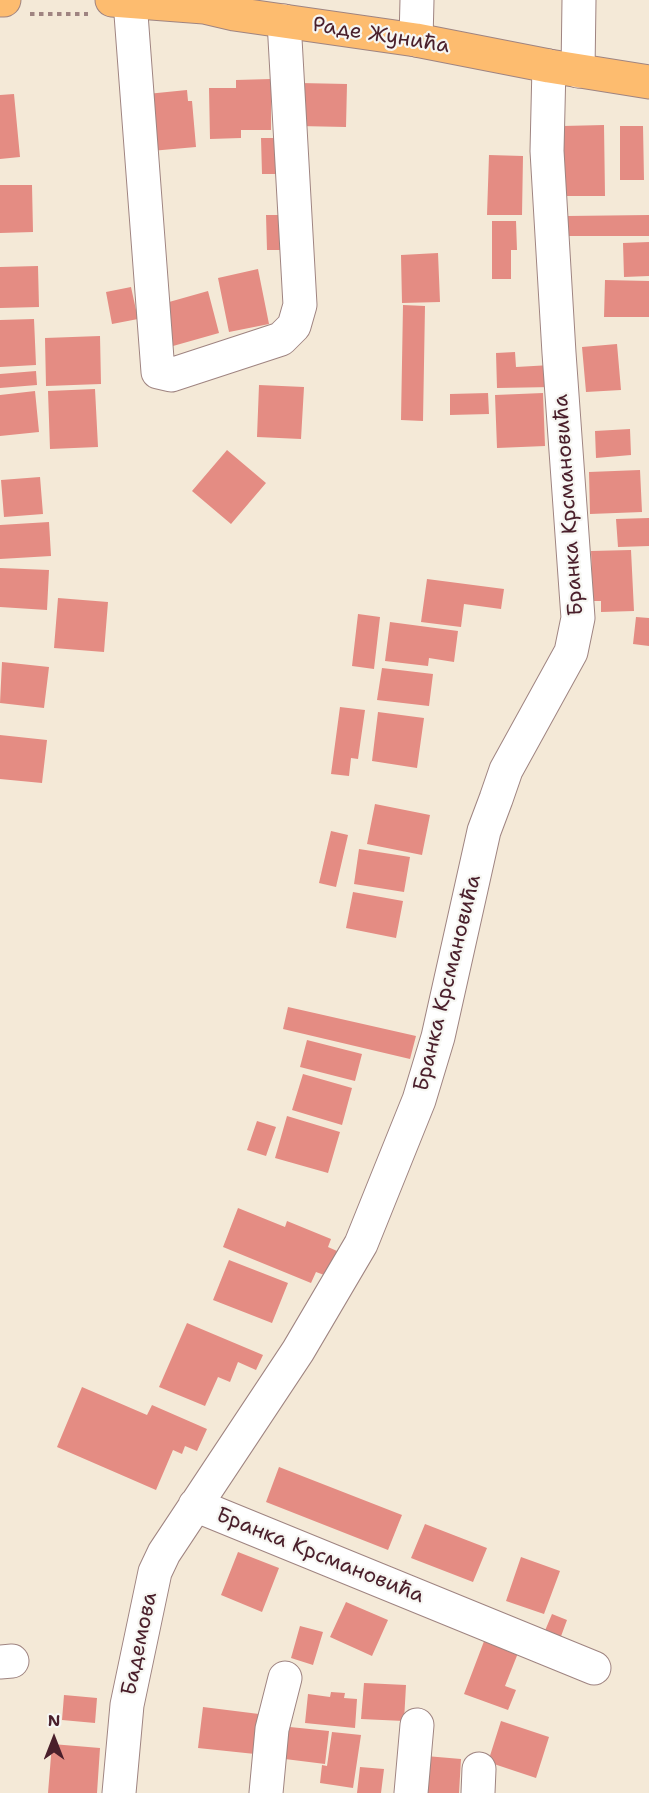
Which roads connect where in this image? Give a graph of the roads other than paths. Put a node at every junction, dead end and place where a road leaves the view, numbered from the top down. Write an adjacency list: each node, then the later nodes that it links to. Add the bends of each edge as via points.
1 (0, 0): 2 (main road)
2 (4, 0)
3 (112, 0): 6 (main road, Раде Жунића)
4 (417, 0): 9 (street)
5 (579, 0): 10 (street, Бранка Крсмановића)
6 (130, 1): 7 (main road, Раде Жунића); 8 (street, via 158,372 171,375 281,339 294,326 300,305)
7 (204, 4): 8 (main road, Раде Жунића)
8 (284, 21): 9 (main road, Раде Жунића)
9 (416, 40): 10 (main road, Раде Жунића)
10 (563, 68): 11 (main road, Раде Жунића); 12 (street, Бранка Крсмановића, via 547,151 578,618 571,652 506,770 484,831 438,1037 419,1100 361,1244 297,1351)
11 (649, 82)
12 (195, 1505): 13 (street, Бранка Крсмановића); 16 (street, Бадемова, via 155,1572 128,1705)
13 (594, 1668)
14 (285, 1678): 17 (street, via 272,1729)
15 (417, 1725): 18 (street)
16 (119, 1793)
17 (266, 1793)
18 (411, 1793)

